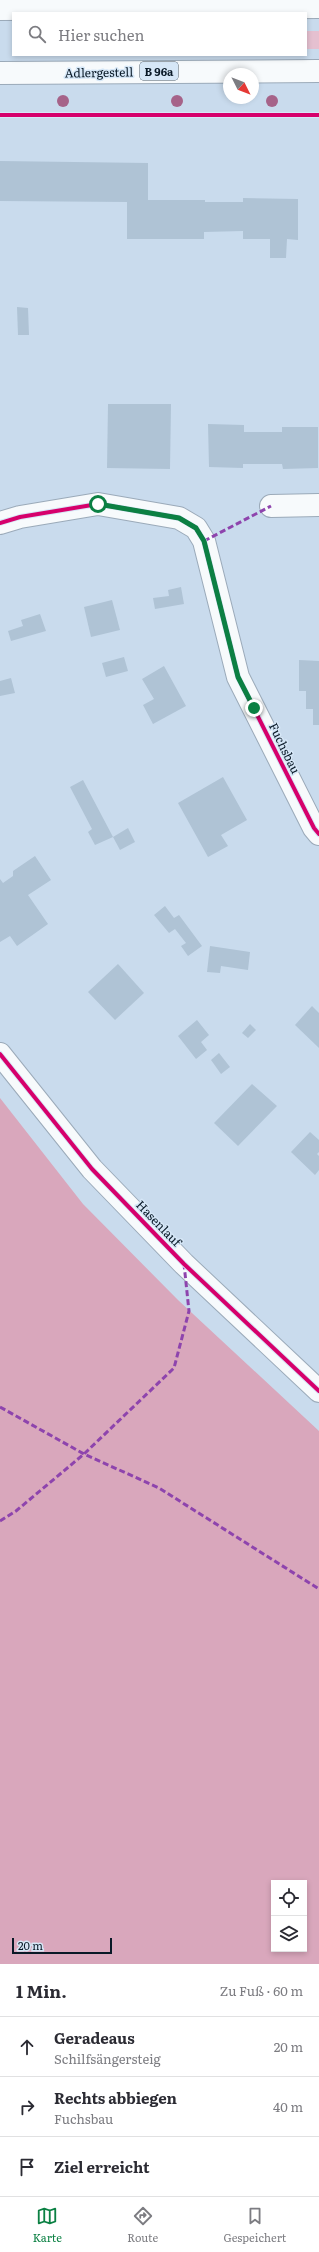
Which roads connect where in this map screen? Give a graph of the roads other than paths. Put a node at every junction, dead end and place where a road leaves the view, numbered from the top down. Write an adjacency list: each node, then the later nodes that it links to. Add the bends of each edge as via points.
1 (319, 7): 2 (street)
2 (0, 9)
3 (319, 71): 4 (street, Adlergestell / B 96a)
4 (0, 73)
5 (319, 505): 6 (street)
6 (271, 506)
7 (0, 523): 8 (street, Fuchsbau, via 20,517 98,504 179,518 196,528 204,541 238,677)
8 (319, 834)
9 (0, 1054): 10 (street, Hasenlauf, via 98,1174 184,1264)
10 (319, 1391)

